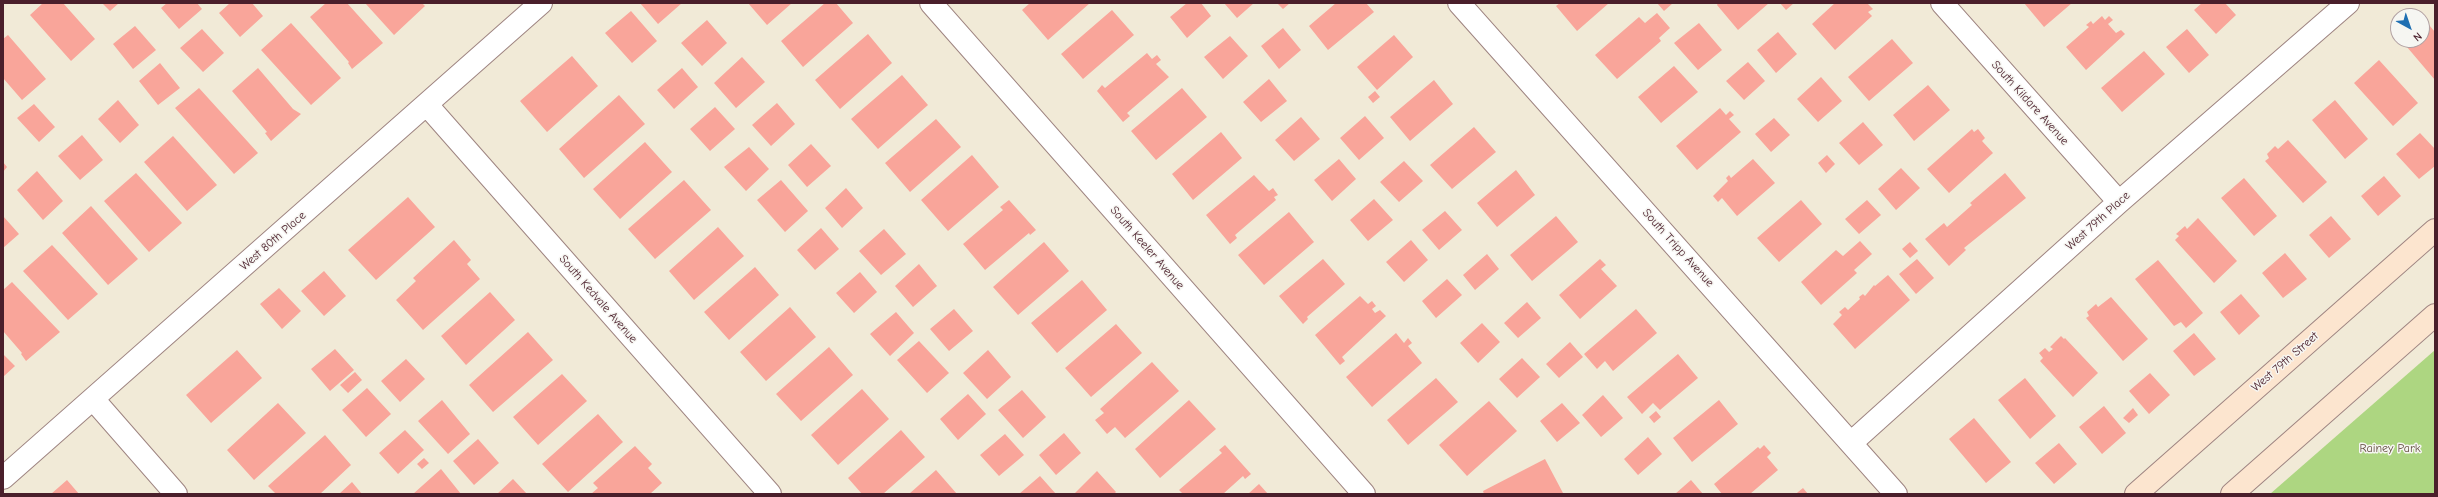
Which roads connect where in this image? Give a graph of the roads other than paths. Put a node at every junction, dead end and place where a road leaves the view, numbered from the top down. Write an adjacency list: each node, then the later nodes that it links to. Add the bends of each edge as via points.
1 (541, 3): 6 (street, West 80th Place)
2 (930, 3): 15 (street, South Keeler Avenue)
3 (1459, 3): 11 (street, South Tripp Avenue)
4 (1942, 3): 7 (street, South Kildare Avenue)
5 (2348, 3): 7 (street, West 79th Place)
6 (427, 105): 10 (street, West 80th Place); 14 (street, South Kedvale Avenue)
7 (2119, 202): 11 (street, West 79th Place)
8 (2435, 230): 17 (main road, West 79th Street)
9 (2435, 315): 18 (main road)
10 (93, 399): 12 (street, West 80th Place); 13 (street)
11 (1851, 443): 16 (street, South Tripp Avenue)
12 (3, 478)
13 (176, 494)
14 (770, 494)
15 (1364, 494)
16 (1896, 494)
17 (2136, 494)
18 (2232, 494)

